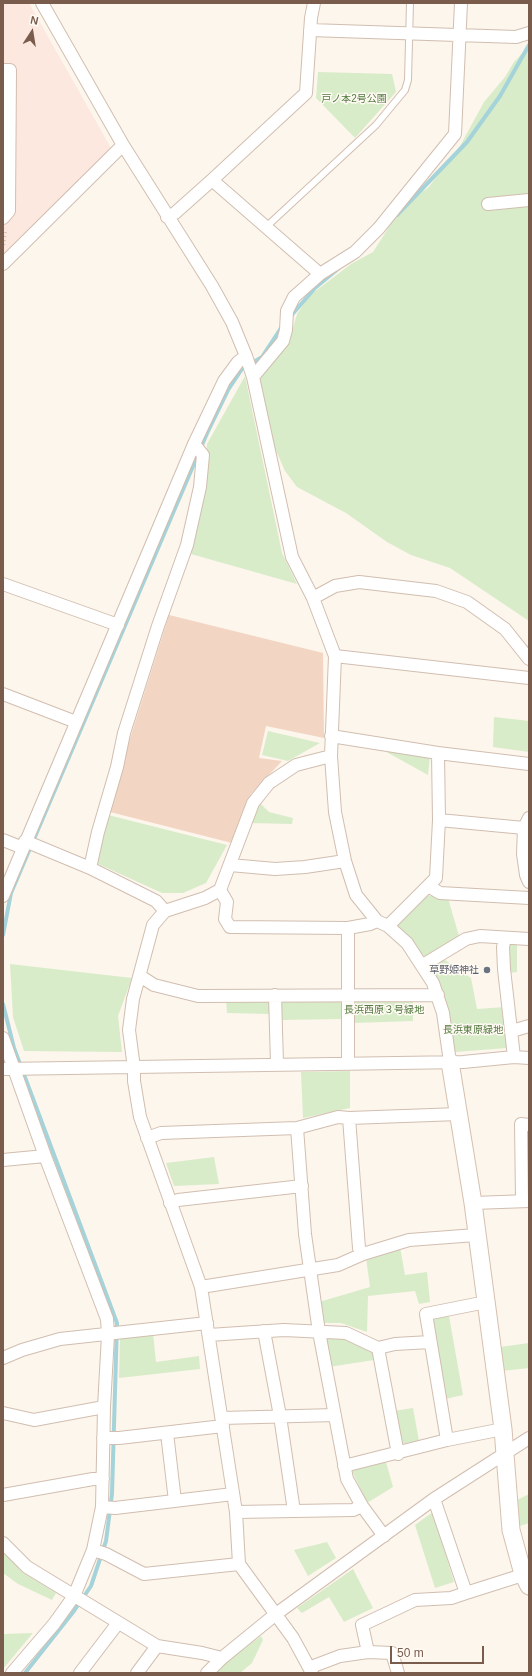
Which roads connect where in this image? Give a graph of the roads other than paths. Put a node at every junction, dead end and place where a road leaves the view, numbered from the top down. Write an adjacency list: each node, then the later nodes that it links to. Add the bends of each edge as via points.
1 (42, 3): 10 (street)
2 (314, 3): 5 (street)
3 (410, 3): 6 (lane)
4 (461, 3): 8 (street)
5 (310, 30): 6 (street); 11 (street, via 306,94)
6 (409, 32): 8 (street); 16 (lane, via 408,80 405,90 376,125)
7 (529, 33): 8 (street, via 516,37)
8 (460, 34): 18 (street, via 455,134 356,252)
9 (3, 70): 14 (street, via 10,70 9,210)
10 (123, 145): 15 (street); 17 (street)
11 (212, 180): 15 (street); 16 (street)
12 (529, 200): 13 (street)
13 (488, 204)
14 (3, 218)
15 (167, 218): 19 (street, via 212,286 232,322)
16 (266, 227): 18 (street)
17 (3, 264)
18 (320, 274): 19 (street, via 294,297 287,311 283,341)
19 (249, 365): 20 (street, via 238,362 224,382); 22 (street, via 286,538 298,571)
20 (194, 444): 23 (street); 39 (street, via 203,455 200,487 187,545 124,733 118,767)
21 (3, 584): 23 (street)
22 (313, 598): 24 (street); 25 (street, via 335,586 359,582 436,591 466,602 505,629)
23 (118, 624): 28 (street)
24 (335, 656): 26 (street); 29 (street)
25 (529, 659)
26 (529, 678)
27 (3, 694): 28 (street)
28 (76, 722): 36 (street)
29 (331, 736): 30 (street); 31 (street)
30 (438, 753): 32 (street); 33 (street)
31 (331, 756): 37 (street, via 334,812); 38 (street, via 296,764 269,783 253,803)
32 (529, 764)
33 (438, 820): 34 (street); 41 (street, via 436,878)
34 (526, 823): 40 (street, via 523,854)
35 (3, 840): 36 (street)
36 (24, 844): 39 (street); 43 (street)
37 (345, 861): 38 (street, via 305,868 275,869); 46 (street, via 356,896)
38 (230, 865): 42 (street)
39 (90, 868): 45 (street, via 156,901)
40 (529, 882)
41 (428, 886): 44 (street, via 440,893); 46 (street)
42 (220, 890): 45 (street, via 205,898); 47 (street, via 227,902 225,919 230,927)
43 (3, 896)
44 (529, 898)
45 (165, 910): 51 (street, via 153,925)
46 (383, 923): 47 (street); 50 (street, via 407,943)
47 (348, 928): 53 (street)
48 (505, 938): 49 (street); 50 (street, via 480,936 466,939); 56 (street, via 504,969)
49 (529, 939)
50 (423, 965): 54 (street)
51 (140, 976): 52 (street, via 154,985 198,996); 63 (street, via 133,999 129,1030)
52 (275, 995): 53 (street); 62 (street)
53 (347, 995): 54 (street); 61 (street)
54 (438, 995): 60 (street)
55 (529, 1026): 56 (street)
56 (512, 1031): 58 (street)
57 (3, 1038): 64 (street)
58 (514, 1057): 59 (street); 60 (street)
59 (529, 1058)
60 (450, 1062): 61 (street); 65 (street)
61 (348, 1063): 62 (street)
62 (276, 1064): 63 (street)
63 (134, 1068): 64 (street); 69 (street, via 139,1110)
64 (15, 1069): 70 (street)
65 (459, 1114): 66 (street); 75 (street)
66 (349, 1118): 68 (street, via 338,1118); 77 (street, via 360,1248)
67 (529, 1125): 73 (street, via 521,1124)
68 (297, 1128): 69 (street, via 161,1133); 72 (street)
69 (147, 1138): 74 (street)
70 (45, 1156): 71 (street); 84 (street, via 107,1319)
71 (3, 1160)
72 (302, 1186): 74 (street); 78 (street, via 305,1234)
73 (525, 1201): 75 (street)
74 (170, 1203): 79 (street)
75 (473, 1203): 76 (street)
76 (476, 1235): 77 (street, via 409,1240); 80 (street)
77 (363, 1254): 78 (street, via 338,1265)
78 (311, 1270): 79 (street); 83 (street)
79 (201, 1287): 81 (street)
80 (486, 1302): 85 (street, via 426,1314); 93 (street)
81 (208, 1329): 82 (street); 84 (street); 92 (street)
82 (264, 1331): 83 (street); 91 (street)
83 (319, 1332): 86 (street, via 346,1333); 90 (street)
84 (108, 1335): 87 (street, via 60,1339); 88 (street)
85 (430, 1342): 86 (street, via 395,1344); 97 (street)
86 (378, 1348): 99 (street)
87 (3, 1358)
88 (104, 1407): 89 (street, via 34,1420); 95 (street)
89 (3, 1413)
90 (335, 1415): 91 (street); 100 (street)
91 (280, 1416): 92 (street); 108 (street)
92 (222, 1422): 94 (street); 102 (street)
93 (503, 1429): 97 (street); 98 (street)
94 (167, 1433): 95 (street); 105 (street)
95 (103, 1438): 101 (street)
96 (529, 1438): 98 (street)
97 (447, 1440): 99 (street)
98 (505, 1452): 104 (street); 114 (street, via 511,1530)
99 (398, 1454): 100 (street)
100 (344, 1466): 106 (street, via 347,1479)
101 (103, 1480): 103 (street, via 93,1479); 107 (street)
102 (233, 1494): 105 (street); 109 (street)
103 (3, 1495)
104 (434, 1499): 110 (street); 115 (street)
105 (175, 1501): 107 (street)
106 (362, 1506): 108 (street, via 353,1510); 110 (street)
107 (102, 1508): 112 (street)
108 (294, 1511): 109 (street)
109 (236, 1512): 113 (street)
110 (384, 1536): 117 (street)
111 (3, 1543): 116 (street, via 27,1567)
112 (93, 1550): 113 (street, via 144,1574); 116 (street)
113 (239, 1564): 117 (street)
114 (527, 1578): 115 (street)
115 (466, 1593): 120 (street, via 451,1598 416,1600 362,1625)
116 (79, 1599): 118 (street); 123 (street)
117 (276, 1614): 121 (street); 122 (street)
118 (118, 1623): 119 (street); 124 (street)
119 (157, 1646): 121 (street); 125 (street)
120 (368, 1652): 122 (street, via 340,1656); 127 (street, via 392,1653)
121 (222, 1658): 126 (street)
122 (311, 1670)
123 (12, 1673)
124 (80, 1673)
125 (137, 1673)
126 (207, 1673)
127 (398, 1673)

